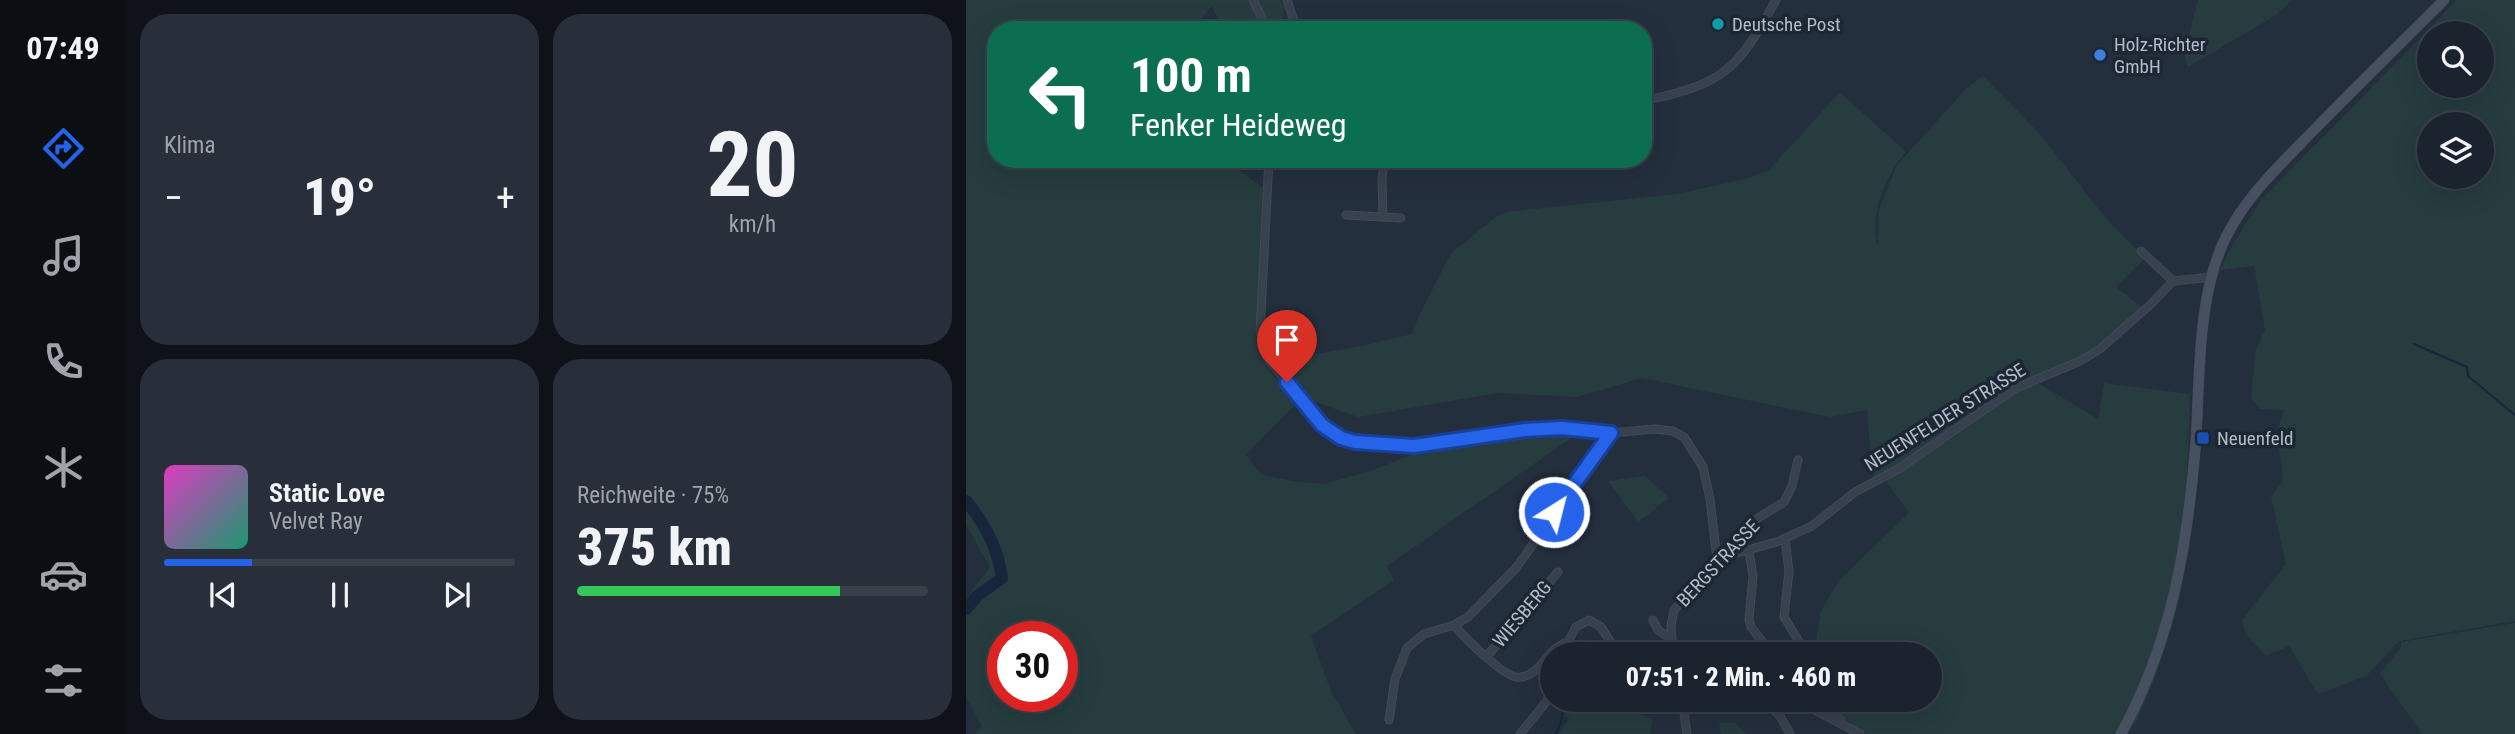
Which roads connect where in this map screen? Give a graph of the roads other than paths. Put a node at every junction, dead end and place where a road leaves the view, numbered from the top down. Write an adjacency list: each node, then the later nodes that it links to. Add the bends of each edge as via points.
1 (1253, 0): 5 (street)
2 (1287, 0): 6 (street)
3 (1776, 0): 7 (street, via 1752,44 1729,69 1693,89)
4 (2444, 0): 14 (main road, via 2256,190 2226,236)
5 (1264, 21)
6 (1294, 21)
7 (1652, 99)
8 (1269, 168): 16 (street, via 1260,331 1268,359 1322,425 1355,442 1414,446 1525,430)
9 (1384, 168): 11 (street)
10 (1346, 215): 11 (street)
11 (1383, 217): 12 (street)
12 (1401, 218)
13 (2141, 251): 15 (street)
14 (2212, 277): 15 (street); 42 (main road, via 2181,573 2165,635)
15 (2173, 281): 18 (street, NEUENFELDER STRASSE, via 2101,349 2014,389 1911,461)
16 (1611, 433): 20 (street, via 1654,429 1684,437 1705,474); 23 (street, via 1516,568 1468,617)
17 (1798, 460): 20 (street, BERGSTRASSE, via 1788,497 1758,518)
18 (1786, 539): 19 (street, NEUENFELDER STRASSE); 28 (street, via 1789,571 1784,617)
19 (1749, 551): 20 (street, NEUENFELDER STRASSE); 27 (street, via 1753,576 1749,620)
20 (1720, 558): 24 (street, BERGSTRASSE, via 1674,610)
21 (1558, 572): 29 (street, WIESBERG)
22 (1653, 620): 24 (street)
23 (1454, 625): 29 (street); 36 (street, via 1424,634 1406,648 1395,679)
24 (1671, 639)
25 (1568, 642): 26 (street, via 1576,627 1589,620 1601,627)
26 (1610, 642)
27 (1763, 642)
28 (1799, 642)
29 (1487, 656): 30 (street, via 1514,676 1525,677)
30 (1540, 665)
31 (1540, 710): 38 (street)
32 (1684, 712): 39 (street)
33 (1776, 712): 40 (street)
34 (1820, 712): 37 (street)
35 (1831, 712): 37 (street)
36 (1389, 720)
37 (1843, 724): 41 (street)
38 (1520, 734)
39 (1687, 734)
40 (1790, 734)
41 (1860, 734)
42 (2121, 734)

